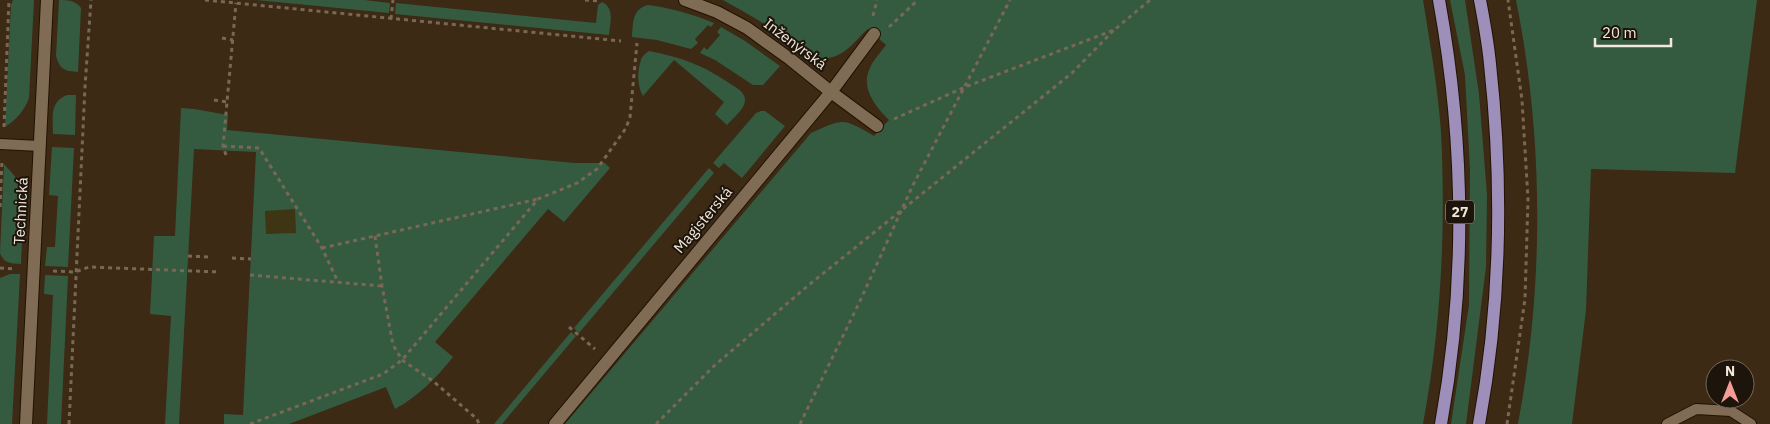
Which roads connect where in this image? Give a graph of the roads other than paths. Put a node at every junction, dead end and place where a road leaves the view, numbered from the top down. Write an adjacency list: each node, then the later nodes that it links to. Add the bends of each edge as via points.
1 (47, 0): 9 (street, Technická)
2 (686, 0): 6 (street, Inženýrská, via 747,28)
3 (1439, 0): 12 (main road, 27, via 1456,118 1461,191 1455,325)
4 (1480, 0): 13 (main road, via 1490,63 1498,193 1492,330)
5 (874, 34): 6 (street, Magisterská)
6 (831, 92): 7 (street, Inženýrská); 11 (street, Magisterská)
7 (877, 126)
8 (2, 144): 9 (lane)
9 (40, 146): 10 (street, Technická)
10 (26, 424)
11 (555, 424)
12 (1441, 424)
13 (1479, 424)
14 (1667, 424): 15 (lane, via 1696,408 1730,411)
15 (1751, 424)

